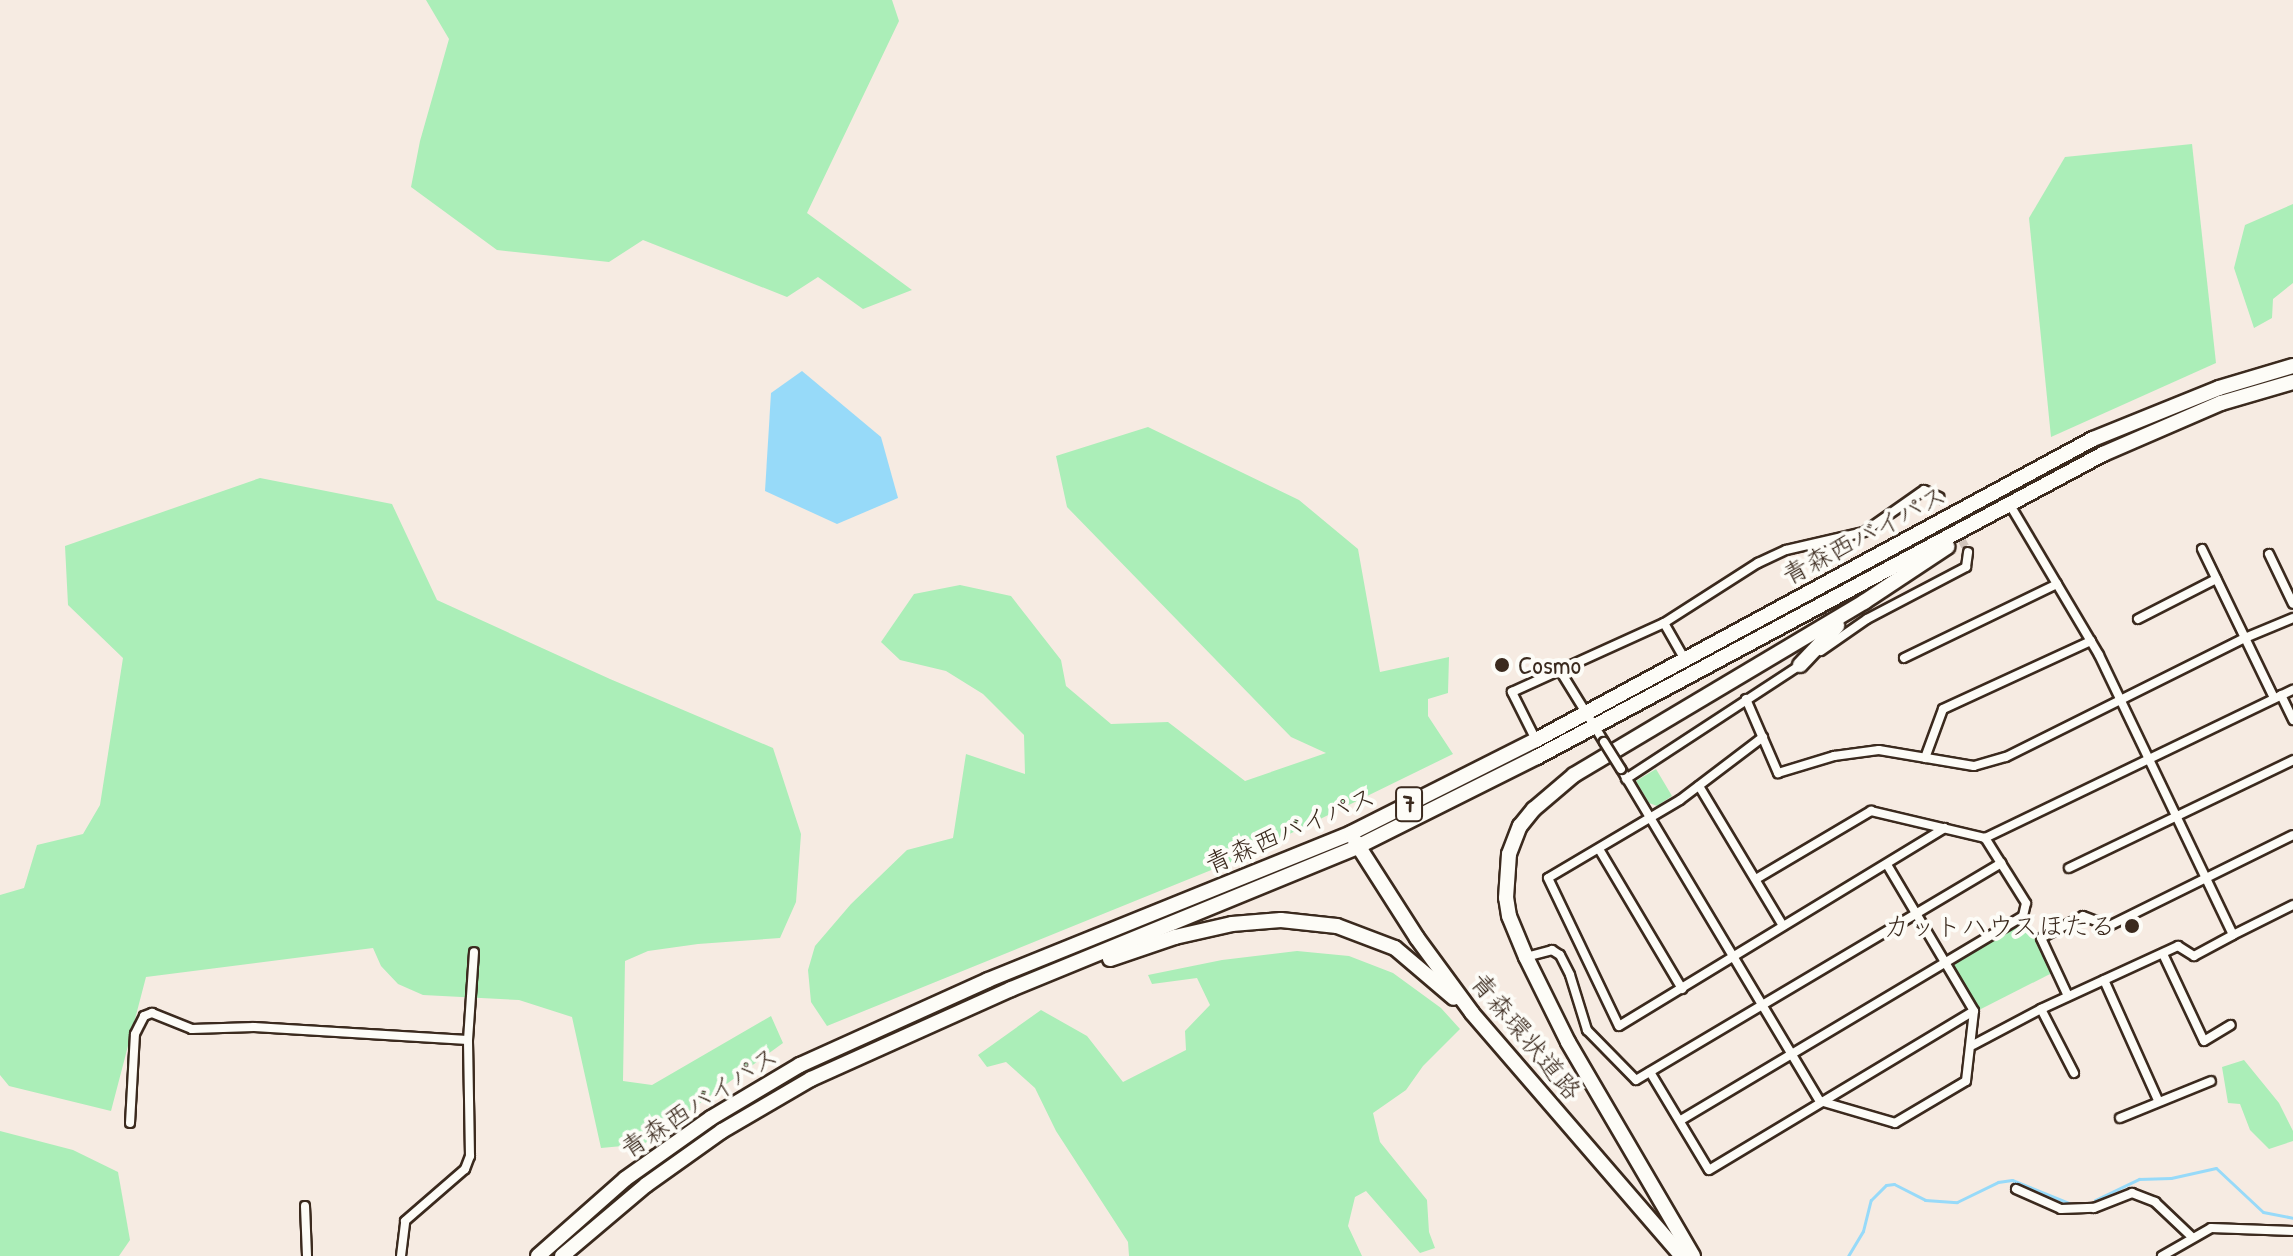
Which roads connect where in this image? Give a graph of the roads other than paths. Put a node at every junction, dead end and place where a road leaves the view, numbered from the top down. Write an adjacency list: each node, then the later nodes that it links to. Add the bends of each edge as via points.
1 (2293, 366): 17 (highway, 青森西バイパス / 7, via 2219,388 2093,439)
2 (2293, 382): 4 (highway, 青森西バイパス / 7, via 2221,403 2103,454)
3 (1939, 497): 14 (street, via 1924,490 1864,532 1772,556)
4 (2010, 505): 9 (street); 10 (highway); 25 (highway, 青森西バイパス / 7)
5 (2202, 549): 8 (street)
6 (1968, 552): 19 (street, via 1966,567 1867,619)
7 (2269, 554): 11 (street)
8 (2216, 579): 13 (street); 15 (street)
9 (2057, 584): 16 (street); 18 (street)
10 (1864, 602): 19 (highway); 52 (highway, via 1574,775 1534,809 1520,826 1507,873 1509,916)
11 (2293, 604)
12 (2293, 618): 15 (street)
13 (2138, 619)
14 (1664, 623): 17 (street); 20 (street)
15 (2245, 638): 22 (street); 24 (street)
16 (2091, 641): 24 (street); 29 (street, via 1943,709)
17 (1684, 658): 25 (highway, 青森西バイパス / 7)
18 (1904, 658)
19 (1800, 665): 23 (street)
20 (1559, 669): 25 (street); 28 (street, via 1512,692)
21 (2293, 690): 22 (street)
22 (2277, 697): 26 (street); 31 (street)
23 (1746, 699): 27 (street); 32 (street)
24 (2120, 700): 29 (street, via 2006,757 1974,766); 31 (street)
25 (1589, 719): 28 (highway, 青森西バイパス / 7); 32 (street, bridge); 39 (highway, 青森西バイパス / 7)
26 (2293, 720)
27 (1763, 737): 29 (street, via 1778,773 1834,756 1879,750); 33 (street)
28 (1536, 740): 39 (highway, 青森西バイパス / 7)
29 (1925, 758)
30 (2293, 760): 34 (street)
31 (2149, 762): 34 (street); 38 (street)
32 (1626, 779): 35 (street)
33 (1699, 786): 35 (street); 45 (street)
34 (2176, 818): 43 (street); 44 (street)
35 (1648, 819): 40 (street); 53 (street)
36 (1945, 828): 38 (street); 42 (street); 45 (street, via 1871,811)
37 (2293, 835): 44 (street)
38 (1985, 838): 41 (street)
39 (1354, 840): 56 (highway, 青森西バイパス / 7); 62 (highway, 青森環状道路); 81 (highway, 青森西バイパス / 7, via 988,980 800,1065 711,1118 625,1179)
40 (1599, 849): 57 (street); 57 (street, via 1548,878 1619,1026)
41 (2001, 863): 47 (street); 54 (street, via 2026,903 2023,916)
42 (1888, 866): 47 (street); 48 (street)
43 (2069, 868)
44 (2206, 875): 49 (street); 58 (street, via 2109,926 2083,916 2041,938)
45 (1756, 879): 48 (street)
46 (2293, 905): 49 (street)
47 (1916, 914): 54 (street); 59 (street)
48 (1783, 926): 53 (street)
49 (2233, 935): 51 (street, via 2194,956 2178,946)
50 (474, 952): 64 (street)
51 (2163, 954): 55 (street); 63 (street, via 2204,1041)
52 (1526, 957): 67 (street, via 1552,950 1560,955 1587,1030 1636,1080); 84 (highway, via 1568,1042)
53 (1733, 958): 57 (street); 59 (street)
54 (1945, 963): 61 (street); 66 (street)
55 (2104, 980): 58 (street); 70 (street)
56 (1011, 989): 62 (highway, via 1175,937 1281,920 1337,926 1395,948); 82 (highway, 青森西バイパス / 7, via 811,1079 722,1131 646,1185)
57 (1682, 989)
58 (2068, 996): 60 (street)
59 (1761, 1007): 66 (street); 67 (street)
60 (2041, 1009): 65 (street); 68 (street)
61 (1974, 1011): 65 (street); 71 (street)
62 (1472, 1013): 83 (highway, 青森環状道路)
63 (2231, 1025)
64 (468, 1040): 74 (street, via 254,1027 192,1029 152,1013 144,1016 135,1034); 80 (street, via 470,1156 465,1169 405,1221)
65 (1973, 1045): 71 (street, via 1966,1081 1895,1123)
66 (1790, 1055): 71 (street); 73 (street)
67 (1650, 1072): 73 (street)
68 (2074, 1073)
69 (2211, 1081): 70 (street)
70 (2158, 1100): 72 (street)
71 (1820, 1101): 73 (street, via 1709,1170)
72 (2120, 1118)
73 (1681, 1120)
74 (130, 1123)
75 (2016, 1189): 78 (street, via 2061,1209 2094,1208 2132,1193 2155,1202)
76 (305, 1206): 79 (street)
77 (2293, 1231): 78 (street, via 2211,1228)
78 (2192, 1237): 85 (street)
79 (307, 1256)
80 (401, 1256)
81 (538, 1256)
82 (562, 1256)
83 (1682, 1256)
84 (1693, 1256)
85 (2162, 1256)

